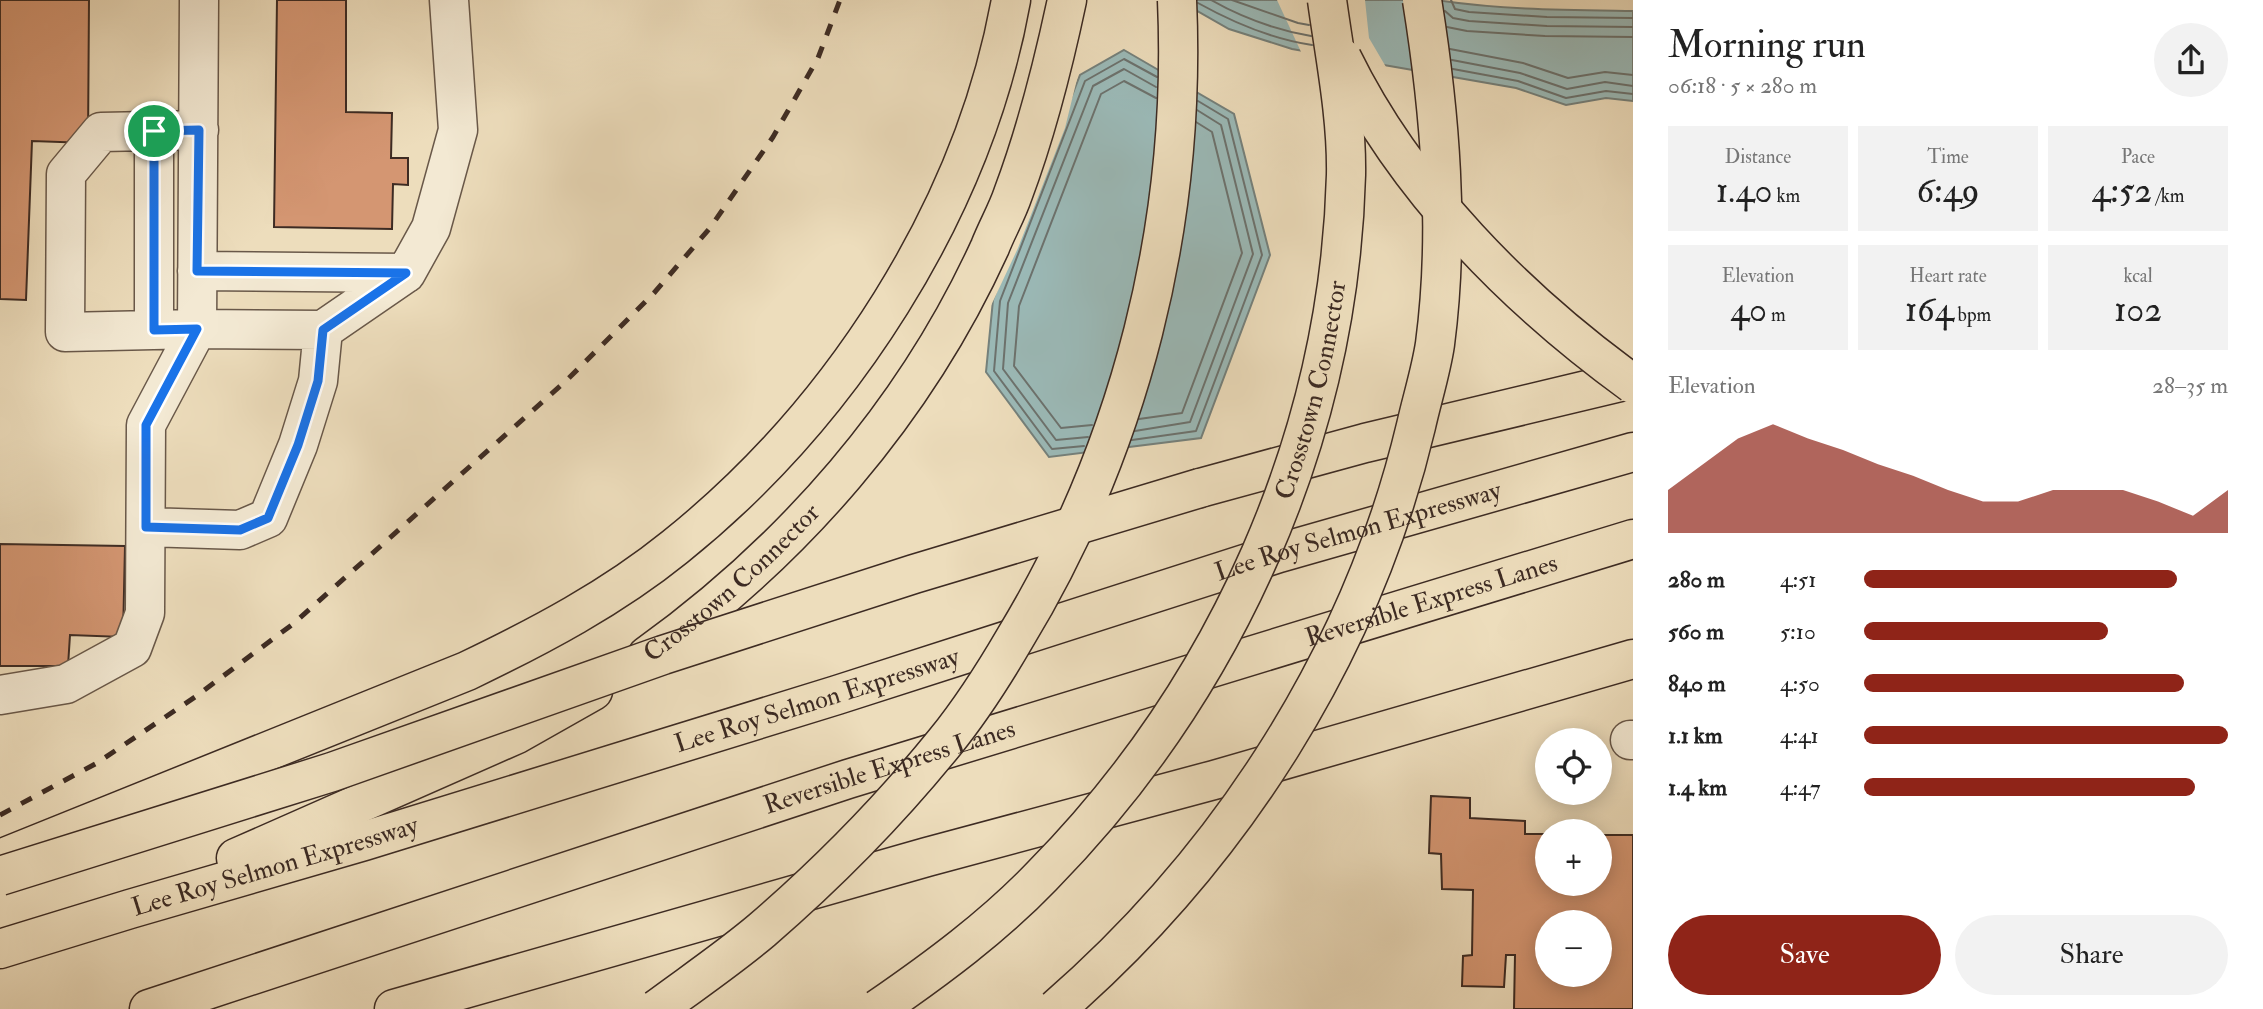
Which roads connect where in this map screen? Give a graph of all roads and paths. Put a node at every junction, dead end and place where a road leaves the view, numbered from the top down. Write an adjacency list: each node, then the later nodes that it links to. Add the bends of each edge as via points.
1 (199, 0): 9 (street)
2 (449, 0): 12 (street, via 458,130 431,228)
3 (1010, 0): 23 (highway, via 998,58 970,142 906,279 826,396 757,475 715,514 628,582 491,660)
4 (1067, 0): 25 (highway, Crosstown Connector, via 1053,67 1013,196 941,342 884,426 817,507 763,561 698,620 636,664 517,734)
5 (1177, 0): 29 (highway, bridge, via 1175,136 1151,305 1104,459 1048,584 947,740 891,805 760,931)
6 (1314, 0): 17 (highway, bridge, via 1370,107 1446,213 1559,326)
7 (1327, 0): 30 (highway, Crosstown Connector, bridge, via 1345,129 1339,265 1307,426 1273,529 1210,657 1175,713 1087,828 989,926)
8 (1422, 0): 31 (highway, bridge, via 1440,147 1441,260 1435,345 1409,456 1380,550 1295,724 1233,820 1151,917)
9 (199, 130): 10 (street); 11 (street)
10 (154, 131): 14 (street); 14 (street, via 101,132 66,174 65,332)
11 (197, 271): 12 (street); 13 (street)
12 (406, 273): 15 (street)
13 (197, 329): 14 (street); 15 (street); 19 (street, via 146,425)
14 (154, 330)
15 (323, 330): 19 (street, via 318,381 268,518 240,530)
16 (1633, 379): 24 (highway, bridge, via 1200,488 914,574 689,646 332,772)
17 (1633, 384)
18 (1633, 453): 25 (highway, Lee Roy Selmon Expressway, via 1279,554 838,695)
19 (146, 527): 22 (street, via 145,613 132,648 66,684)
20 (1633, 539): 27 (highway, Reversible Express Lanes, bridge, via 848,779)
21 (1627, 660): 28 (highway, bridge)
22 (0, 695)
23 (0, 859)
24 (0, 876)
25 (130, 909): 26 (highway, Lee Roy Selmon Expressway)
26 (0, 949)
27 (149, 1009)
28 (394, 1009)
29 (657, 1009)
30 (878, 1009)
31 (1056, 1009)

